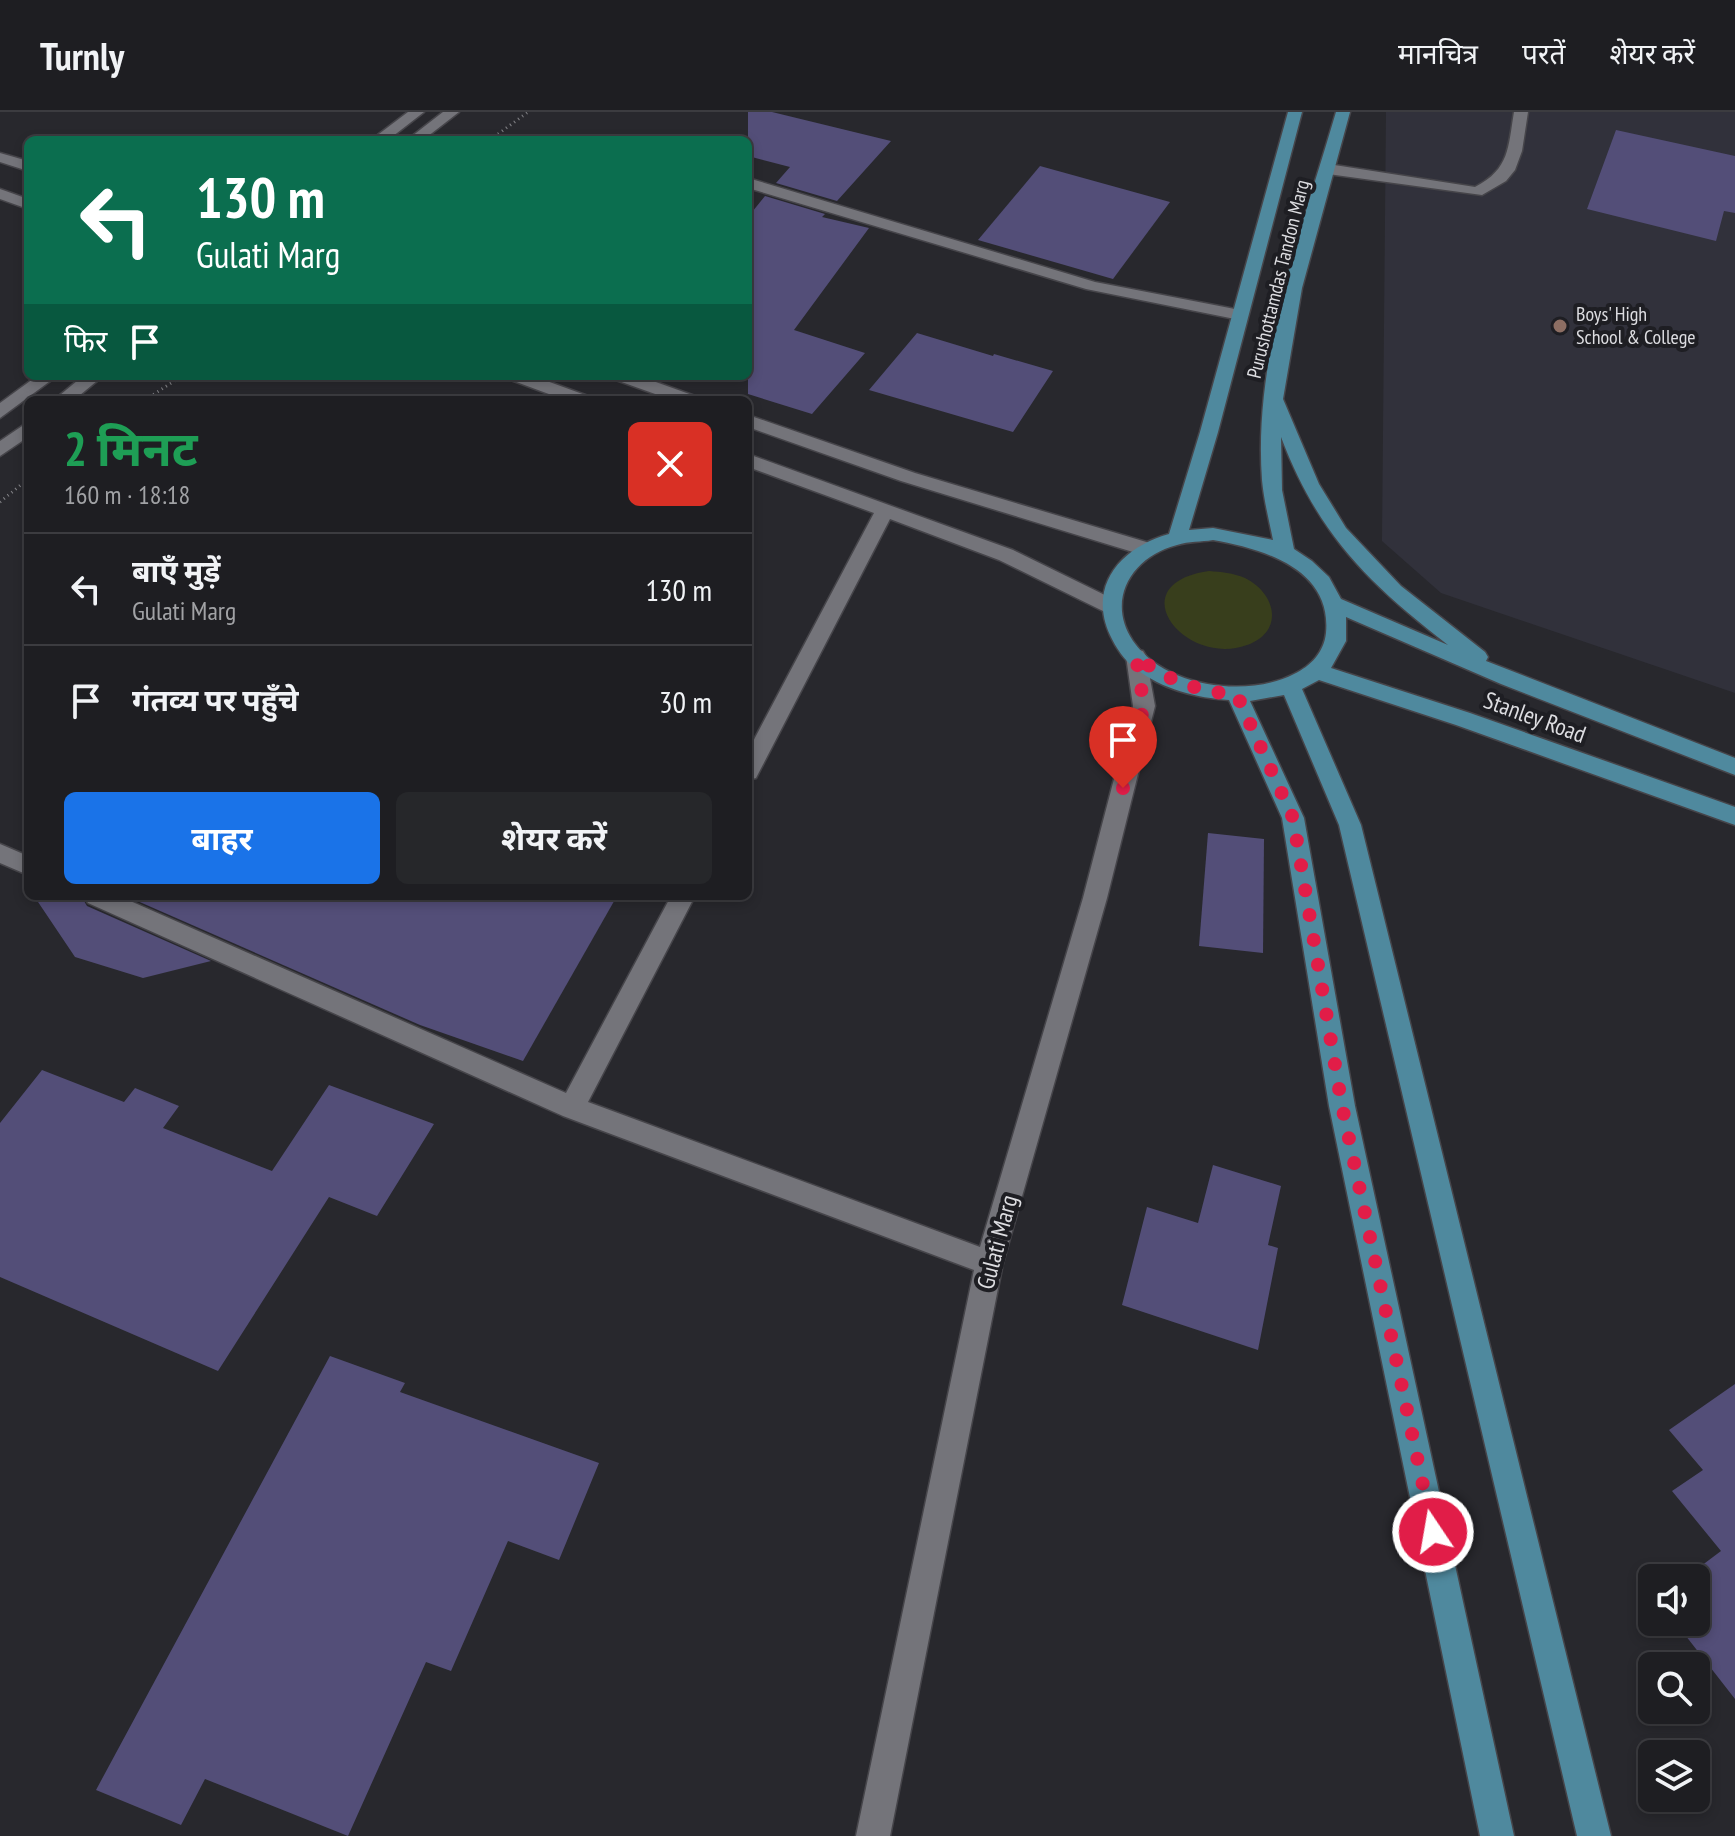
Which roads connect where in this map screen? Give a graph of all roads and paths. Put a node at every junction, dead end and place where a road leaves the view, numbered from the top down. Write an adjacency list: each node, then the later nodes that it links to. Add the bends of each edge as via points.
1 (417, 112): 7 (street)
2 (452, 112): 8 (street)
3 (528, 112): 9 (path)
4 (1295, 112): 16 (main road, Purushottamdas Tandon Marg)
5 (1343, 112): 12 (main road, Purushottamdas Tandon Marg)
6 (1521, 112): 12 (street, via 1509,172 1499,183 1477,192)
7 (381, 136)
8 (419, 136)
9 (495, 136)
10 (0, 157): 11 (street)
11 (24, 165)
12 (1328, 169): 22 (main road, Purushottamdas Tandon Marg)
13 (752, 184): 16 (street, via 1092,286)
14 (0, 194): 15 (street)
15 (24, 203)
16 (1240, 315): 35 (main road, Purushottamdas Tandon Marg)
17 (43, 380): 27 (street)
18 (89, 380): 23 (street)
19 (176, 380): 24 (path)
20 (528, 380): 25 (street)
21 (633, 380): 26 (street)
22 (1273, 394): 37 (main road, Purushottamdas Tandon Marg, via 1271,472); 42 (main road, via 1323,509 1346,543 1407,601)
23 (68, 396)
24 (151, 396)
25 (571, 396)
26 (678, 396)
27 (0, 412)
28 (752, 422): 36 (street, via 908,477)
29 (24, 431): 30 (street)
30 (0, 450)
31 (752, 461): 34 (street)
32 (24, 482): 33 (path)
33 (0, 502)
34 (885, 510): 39 (street, via 1006,555); 45 (street)
35 (1177, 538): 36 (main road); 37 (main road, via 1213,534)
36 (1146, 549): 39 (main road, via 1126,564 1114,584)
37 (1285, 553): 38 (main road, via 1307,567)
38 (1335, 604): 41 (main road, via 1339,628 1333,652); 42 (main road, Stanley Road)
39 (1110, 606): 40 (main road, via 1117,632)
40 (1136, 656): 44 (main road, via 1181,684); 53 (street, Gulati Marg, via 1144,706 1095,898)
41 (1316, 671): 43 (main road); 47 (main road, Stanley Road)
42 (1508, 679): 46 (main road, Stanley Road)
43 (1290, 686): 44 (main road); 56 (main road, via 1350,825)
44 (1237, 695): 55 (main road, via 1293,818 1342,1106)
45 (752, 764)
46 (1735, 767)
47 (1735, 816)
48 (0, 853): 49 (street)
49 (24, 864)
50 (105, 900): 52 (street)
51 (681, 900): 52 (street)
52 (572, 1108): 53 (street)
53 (989, 1263): 54 (street, Gulati Marg)
54 (873, 1836)
55 (1497, 1836)
56 (1594, 1836)

